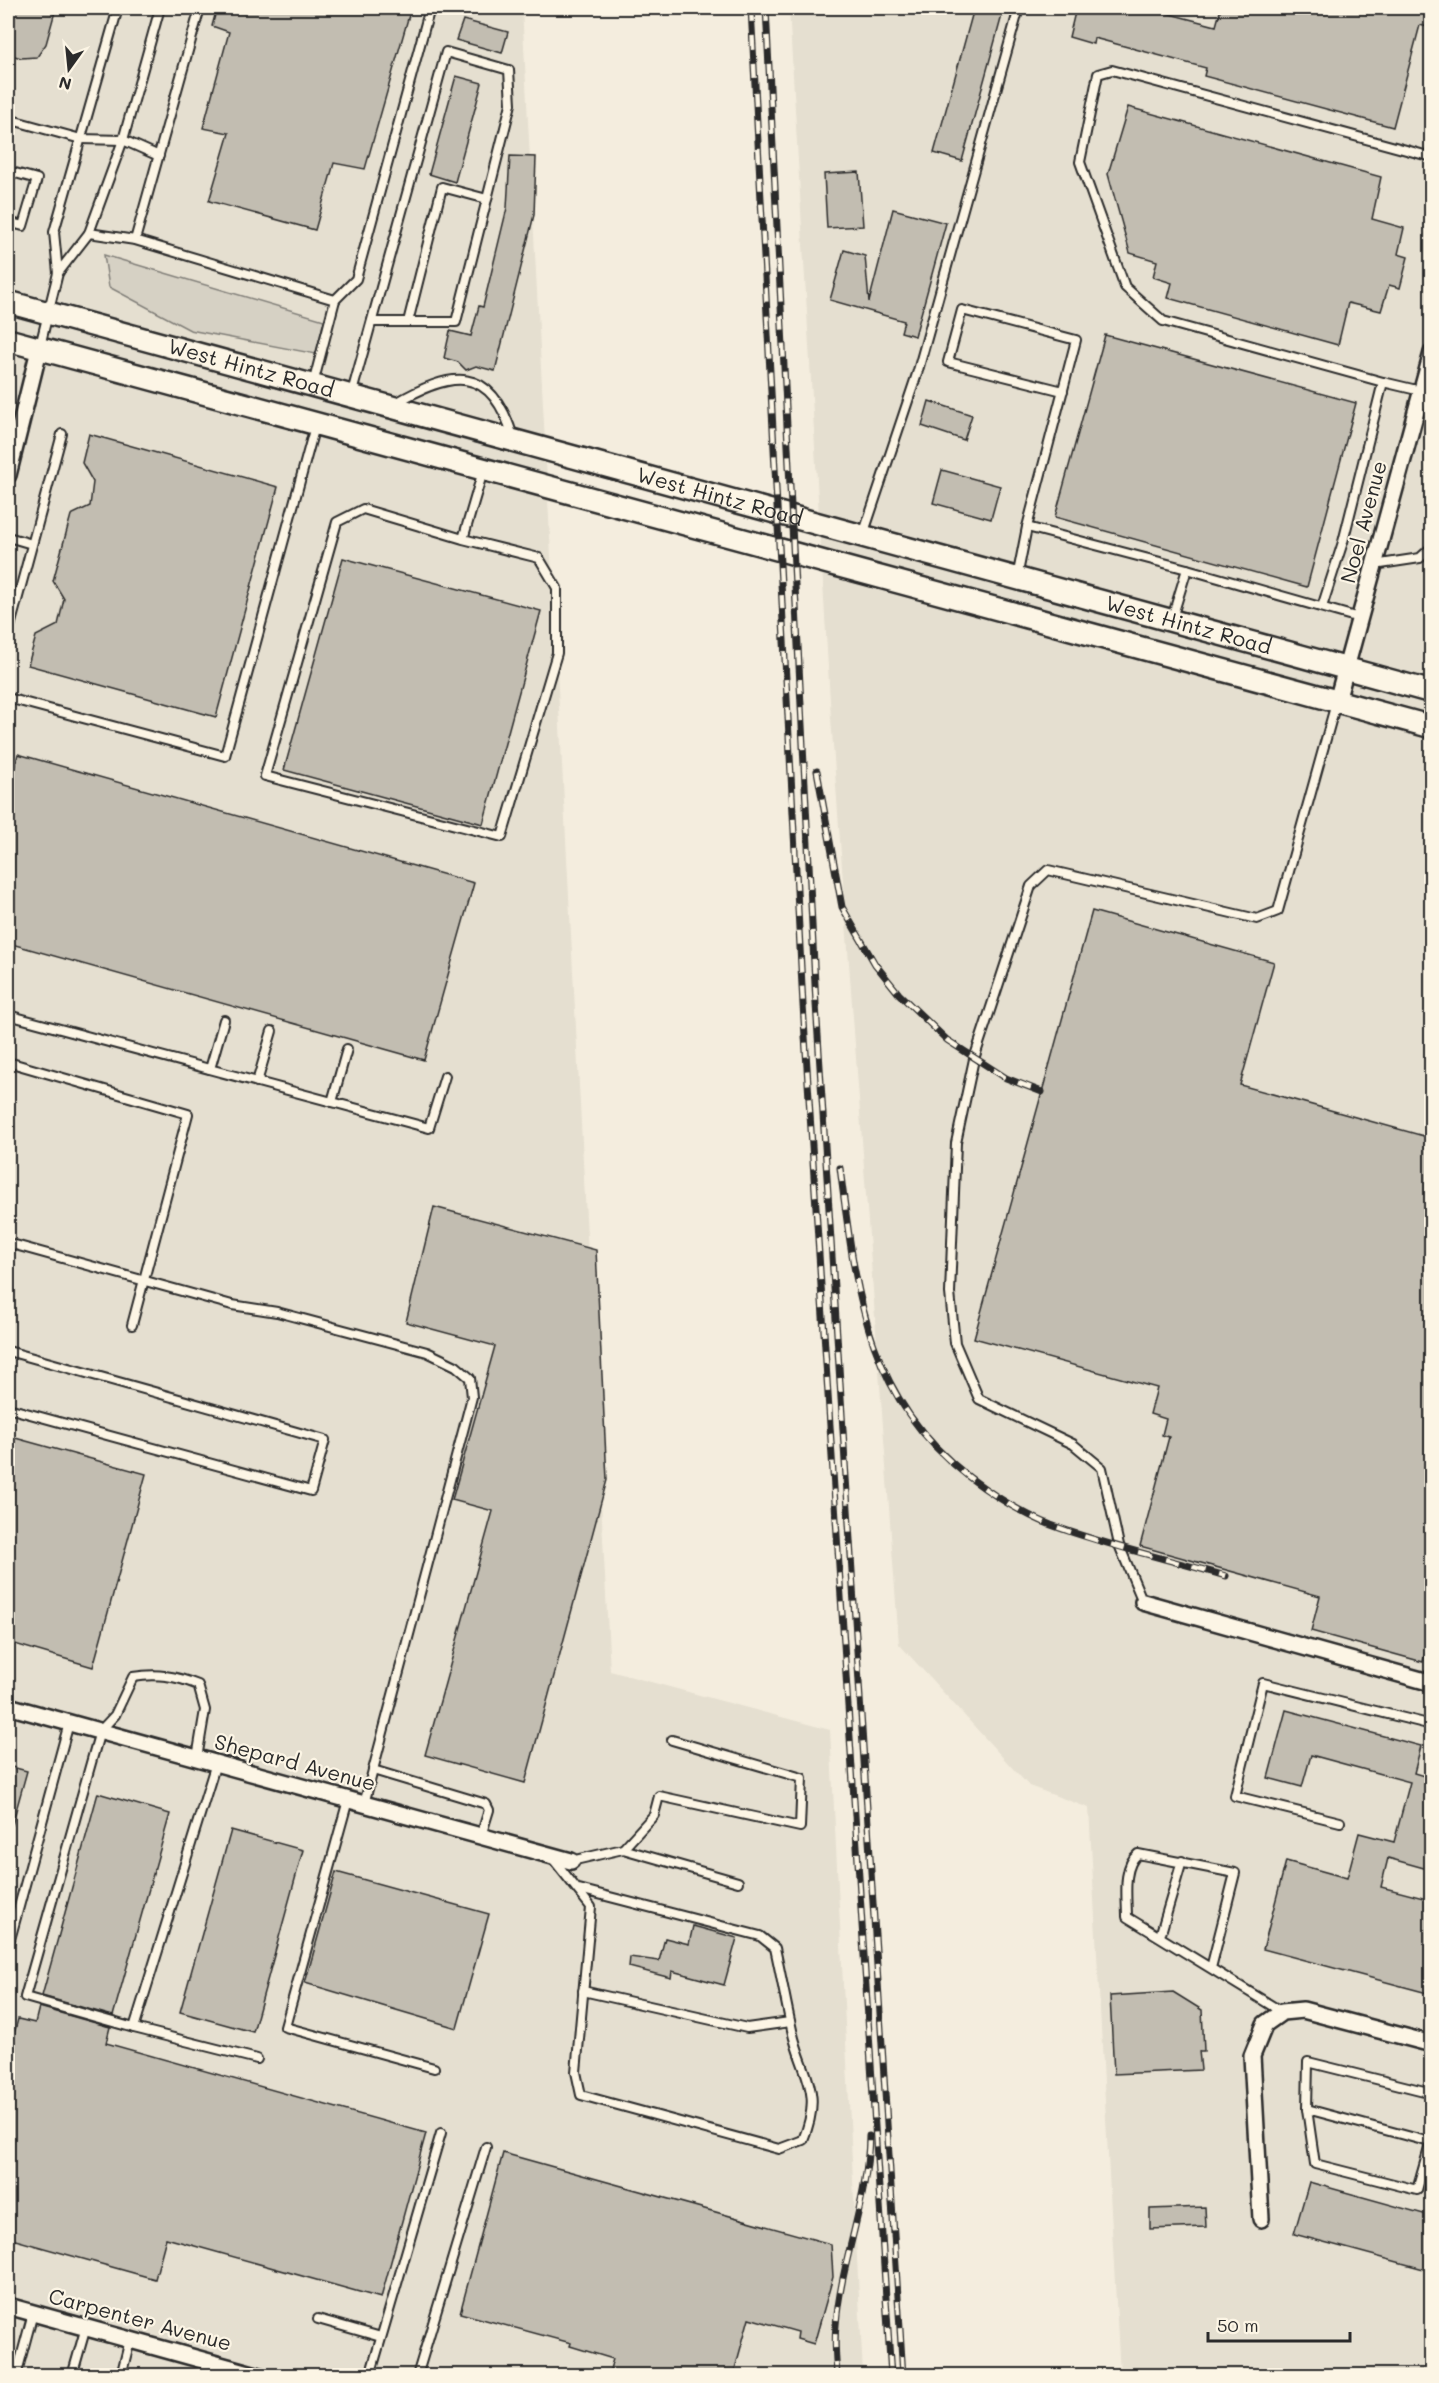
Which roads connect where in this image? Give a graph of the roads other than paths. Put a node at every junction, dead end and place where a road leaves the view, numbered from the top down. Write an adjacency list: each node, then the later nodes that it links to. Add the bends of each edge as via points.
1 (118, 8): 7 (lane)
2 (160, 8): 8 (lane)
3 (200, 8): 9 (lane)
4 (430, 8): 17 (lane, via 356,279)
5 (1019, 8): 38 (lane, via 917,374)
6 (8, 118): 7 (lane)
7 (81, 139): 8 (lane); 16 (lane, via 54,232)
8 (123, 140): 9 (lane); 14 (lane)
9 (159, 156): 15 (lane)
10 (1431, 157): 25 (lane, via 1112,69 1098,74 1080,162 1125,287 1163,321)
11 (8, 171): 13 (lane, via 37,179 23,226)
12 (488, 198): 20 (lane, via 511,104 509,70 446,52); 21 (lane, via 456,322); 21 (lane, via 442,187)
13 (8, 222)
14 (88, 233): 15 (lane); 16 (lane)
15 (135, 240): 17 (lane)
16 (57, 273): 19 (lane)
17 (335, 300): 27 (lane)
18 (8, 302): 19 (main road, West Hintz Road)
19 (49, 314): 23 (lane); 27 (main road, West Hintz Road)
20 (373, 322): 21 (lane); 29 (lane)
21 (408, 322)
22 (8, 340): 23 (main road, West Hintz Road)
23 (39, 350): 31 (main road, West Hintz Road); 35 (street)
24 (1431, 353): 26 (street, Noel Avenue)
25 (1383, 382): 26 (lane); 45 (lane, via 1343,542)
26 (1426, 382): 42 (street, Noel Avenue)
27 (312, 386): 29 (main road, West Hintz Road)
28 (1063, 391): 28 (lane, via 1076,340 962,310 948,362); 36 (lane)
29 (351, 396): 30 (main road, West Hintz Road)
30 (390, 407): 33 (main road, West Hintz Road); 33 (lane, via 425,386 454,379 474,380 492,394 507,416)
31 (316, 424): 34 (main road, West Hintz Road); 51 (lane, via 225,756)
32 (62, 434): 40 (lane)
33 (514, 441): 38 (main road, West Hintz Road)
34 (483, 470): 39 (lane); 52 (main road, West Hintz Road)
35 (8, 475)
36 (1027, 527): 43 (lane); 44 (lane)
37 (8, 537): 40 (lane)
38 (862, 537): 44 (main road, West Hintz Road)
39 (463, 539): 39 (lane, via 363,509 337,522 265,776 502,837 556,653 556,588 539,558)
40 (32, 544): 48 (lane)
41 (1431, 547): 42 (lane, via 1420,558)
42 (1374, 565): 46 (street, Noel Avenue)
43 (1187, 569): 45 (lane); 47 (lane)
44 (1017, 579): 47 (main road, West Hintz Road)
45 (1322, 607): 46 (lane)
46 (1359, 618): 49 (street, Noel Avenue)
47 (1171, 622): 49 (main road, West Hintz Road)
48 (8, 634)
49 (1345, 669): 50 (main road, West Hintz Road); 52 (street, Noel Avenue)
50 (1431, 692)
51 (8, 698)
52 (1337, 701): 53 (main road, West Hintz Road); 68 (lane, via 1278,911 1257,919 1048,870 1031,886 974,1059 956,1143 950,1293 955,1343 979,1399 1074,1444 1102,1468 1119,1545)
53 (1431, 727)
54 (8, 1015): 59 (lane)
55 (224, 1020): 59 (lane)
56 (272, 1031): 61 (lane)
57 (347, 1049): 62 (lane)
58 (8, 1062): 64 (lane, via 188,1114)
59 (210, 1069): 61 (lane)
60 (445, 1076): 62 (lane, via 429,1128)
61 (257, 1082): 62 (lane)
62 (332, 1102)
63 (8, 1243): 64 (lane)
64 (144, 1281): 65 (lane); 77 (lane, via 427,1352 456,1366 470,1378 471,1397)
65 (132, 1325)
66 (8, 1351): 67 (lane, via 325,1440 311,1491)
67 (8, 1408)
68 (1143, 1602): 69 (street)
69 (1431, 1683)
70 (8, 1706): 71 (street, Shepard Avenue)
71 (69, 1723): 73 (street, Shepard Avenue); 89 (lane)
72 (1431, 1725): 80 (lane, via 1263,1683 1235,1796)
73 (100, 1731): 75 (street, Shepard Avenue); 75 (lane, via 115,1715 134,1677 155,1673 182,1678 198,1685 205,1710); 94 (lane, via 25,1997)
74 (672, 1740): 82 (lane, via 802,1778 800,1827 659,1796 654,1815)
75 (197, 1758): 76 (street, Shepard Avenue)
76 (216, 1763): 78 (street, Shepard Avenue); 94 (lane)
77 (373, 1770): 79 (lane); 81 (lane, via 486,1804 489,1810)
78 (348, 1800): 79 (street, Shepard Avenue); 97 (lane, via 285,2027)
79 (364, 1804): 81 (street, Shepard Avenue)
80 (1340, 1822)
81 (482, 1836): 83 (street, Shepard Avenue)
82 (624, 1849): 84 (lane); 86 (lane)
83 (550, 1856): 84 (street, Shepard Avenue); 87 (lane)
84 (571, 1861)
85 (1182, 1861): 88 (lane); 88 (lane, via 1138,1854 1132,1859 1127,1917); 90 (lane, via 1235,1873)
86 (738, 1882)
87 (579, 1889): 91 (lane, via 591,1907); 93 (lane, via 760,1936 775,1948)
88 (1160, 1936): 90 (lane)
89 (8, 1947)
90 (1211, 1968): 92 (lane)
91 (583, 1991): 93 (lane, via 747,2028); 93 (lane, via 576,2072 581,2095 779,2149 803,2140 812,2118 813,2087)
92 (1282, 2012): 95 (street, via 1303,2010); 103 (street, via 1265,2024 1252,2056)
93 (790, 2022)
94 (134, 2028): 96 (lane)
95 (1431, 2044)
96 (256, 2059)
97 (434, 2068)
98 (1431, 2093): 99 (lane, via 1308,2062)
99 (1307, 2109): 101 (lane); 101 (lane, via 1315,2164 1417,2190)
100 (441, 2133): 108 (lane)
101 (1431, 2140)
102 (486, 2147): 115 (lane)
103 (1261, 2219)
104 (8, 2306): 105 (street, Carpenter Avenue)
105 (33, 2313): 107 (street, Carpenter Avenue); 110 (lane)
106 (318, 2319): 108 (lane)
107 (86, 2327): 109 (street, Carpenter Avenue); 111 (lane)
108 (381, 2337): 114 (lane)
109 (130, 2340): 112 (lane); 113 (street, Carpenter Avenue)
110 (16, 2376)
111 (72, 2376)
112 (121, 2376)
113 (260, 2376)
114 (370, 2376)
115 (417, 2376)

